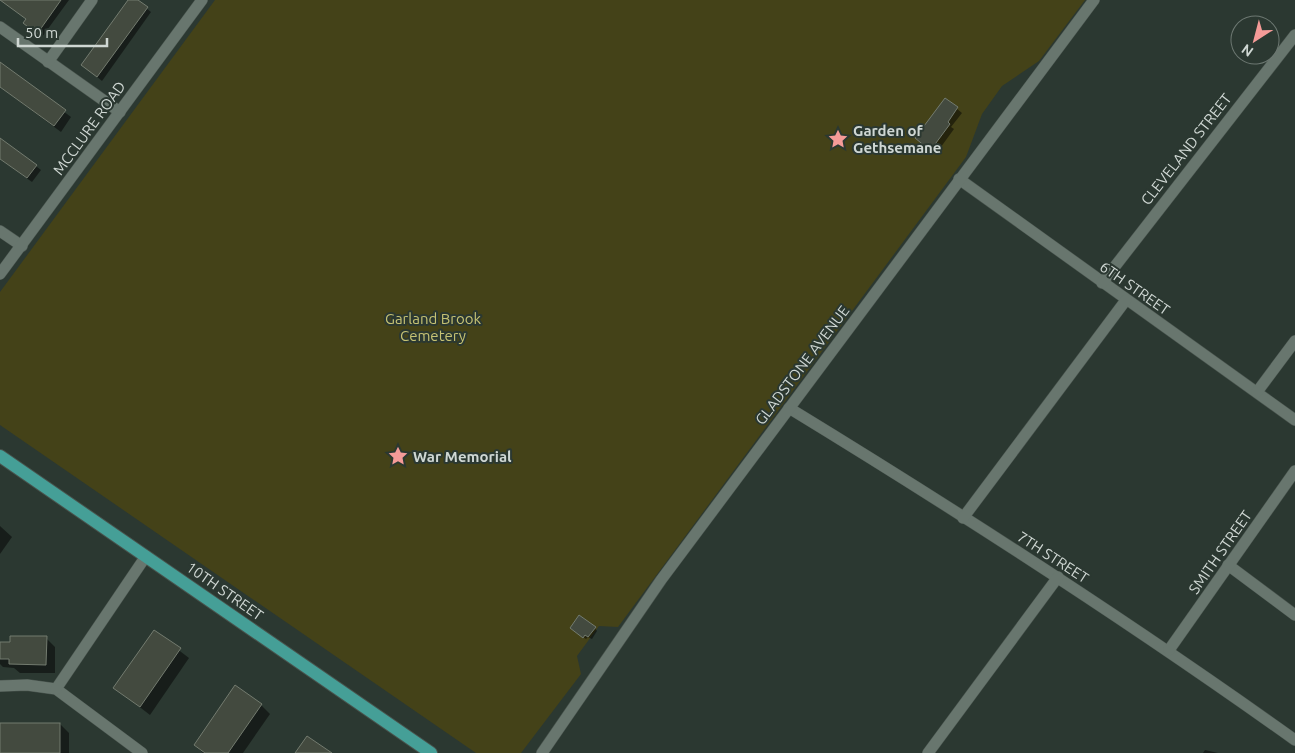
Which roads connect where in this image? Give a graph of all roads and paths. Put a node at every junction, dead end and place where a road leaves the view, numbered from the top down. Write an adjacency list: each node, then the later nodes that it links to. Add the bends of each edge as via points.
1 (92, 0): 6 (street)
2 (202, 0): 7 (street, MCCLURE ROAD)
3 (1094, 0): 8 (street, GLADSTONE AVENUE)
4 (0, 27): 6 (street)
5 (1295, 34): 12 (street, CLEVELAND STREET)
6 (48, 62): 7 (street)
7 (120, 112): 10 (street, MCCLURE ROAD)
8 (959, 179): 12 (street, 6TH STREET); 16 (street, GLADSTONE AVENUE)
9 (0, 232): 10 (street)
10 (22, 246): 11 (street, MCCLURE ROAD)
11 (0, 274)
12 (1102, 283): 13 (street, 6TH STREET)
13 (1126, 300): 15 (street, 6TH STREET); 20 (street)
14 (1295, 341): 15 (street)
15 (1257, 392): 17 (street, 6TH STREET)
16 (789, 408): 20 (street, 7TH STREET); 31 (street, GLADSTONE AVENUE, via 661,580)
17 (1295, 420)
18 (0, 456): 21 (main road, 10TH STREET)
19 (1295, 470): 22 (street, SMITH STREET)
20 (963, 518): 23 (street, 7TH STREET)
21 (146, 556): 27 (street); 30 (main road, 10TH STREET)
22 (1228, 565): 24 (street); 25 (street, SMITH STREET)
23 (1058, 577): 25 (street, 7TH STREET); 32 (street)
24 (1295, 615)
25 (1169, 650): 28 (street, 7TH STREET)
26 (0, 686): 27 (street)
27 (56, 689): 29 (street)
28 (1295, 740)
29 (142, 753)
30 (431, 753)
31 (542, 753)
32 (928, 753)

